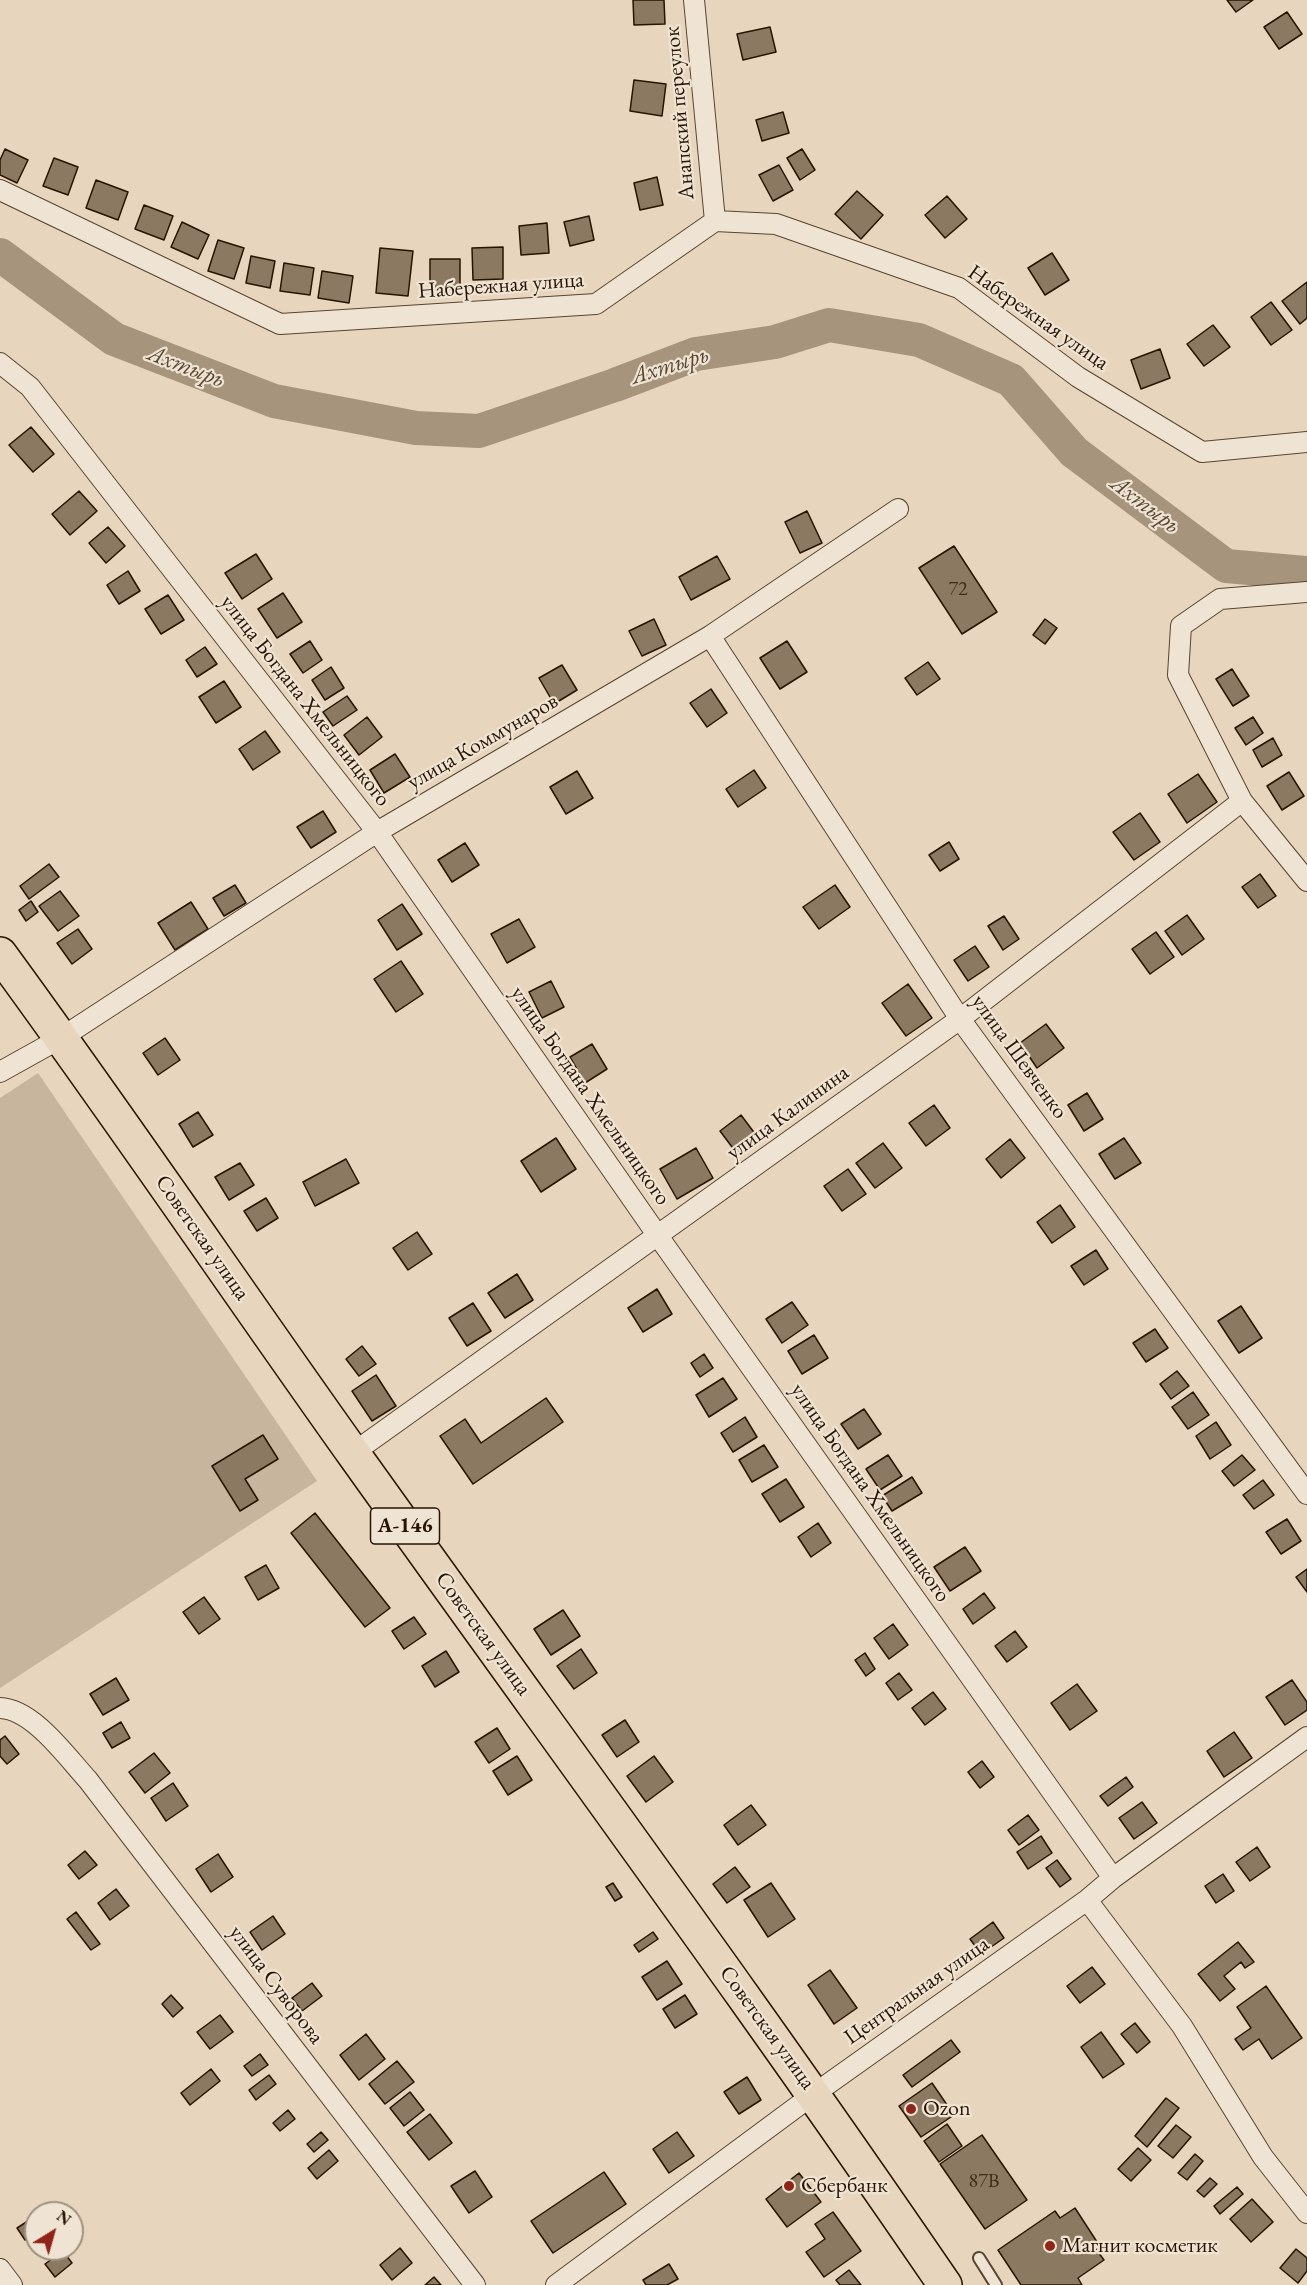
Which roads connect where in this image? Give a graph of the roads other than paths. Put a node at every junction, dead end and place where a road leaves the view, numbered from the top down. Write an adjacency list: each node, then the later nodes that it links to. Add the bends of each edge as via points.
1 (694, 0): 3 (street, Анапский переулок)
2 (0, 190): 3 (street, Набережная улица, via 280,324 596,304)
3 (715, 220): 5 (street, Набережная улица, via 776,224 959,288 1078,377 1202,452)
4 (0, 363): 10 (street, улица Богдана Хмельницкого, via 30,387)
5 (1307, 442)
6 (898, 509): 8 (street, улица Коммунаров)
7 (1307, 592): 9 (street, via 1220,600 1181,626 1178,675)
8 (711, 636): 10 (street, улица Коммунаров); 13 (street, улица Шевченко)
9 (1242, 801): 11 (street); 13 (street, улица Калинина)
10 (377, 832): 14 (street, улица Коммунаров); 16 (street, улица Богдана Хмельницкого)
11 (1307, 881)
12 (0, 954): 14 (highway, Советская улица / А-146)
13 (960, 1019): 16 (street, улица Калинина); 18 (street, улица Шевченко)
14 (62, 1038): 15 (street, улица Коммунаров); 17 (highway, Советская улица / А-146)
15 (0, 1072)
16 (658, 1236): 17 (street, улица Калинина); 21 (street, улица Богдана Хмельницкого)
17 (353, 1453): 23 (highway, Советская улица / А-146)
18 (1307, 1494)
19 (0, 1708): 28 (street, улица Суворова, via 9,1708 32,1721 88,1780)
20 (1307, 1737): 21 (street, Центральная улица)
21 (1113, 1878): 22 (street, Центральная улица)
22 (1087, 1900): 23 (street, Центральная улица); 24 (street, via 1182,2026 1263,2157)
23 (814, 2094): 29 (street, Центральная улица); 30 (highway, Советская улица / А-146)
24 (1307, 2213)
25 (978, 2258): 31 (lane)
26 (0, 2269): 27 (street)
27 (12, 2285)
28 (475, 2285)
29 (556, 2285)
30 (945, 2285)
31 (996, 2285)

